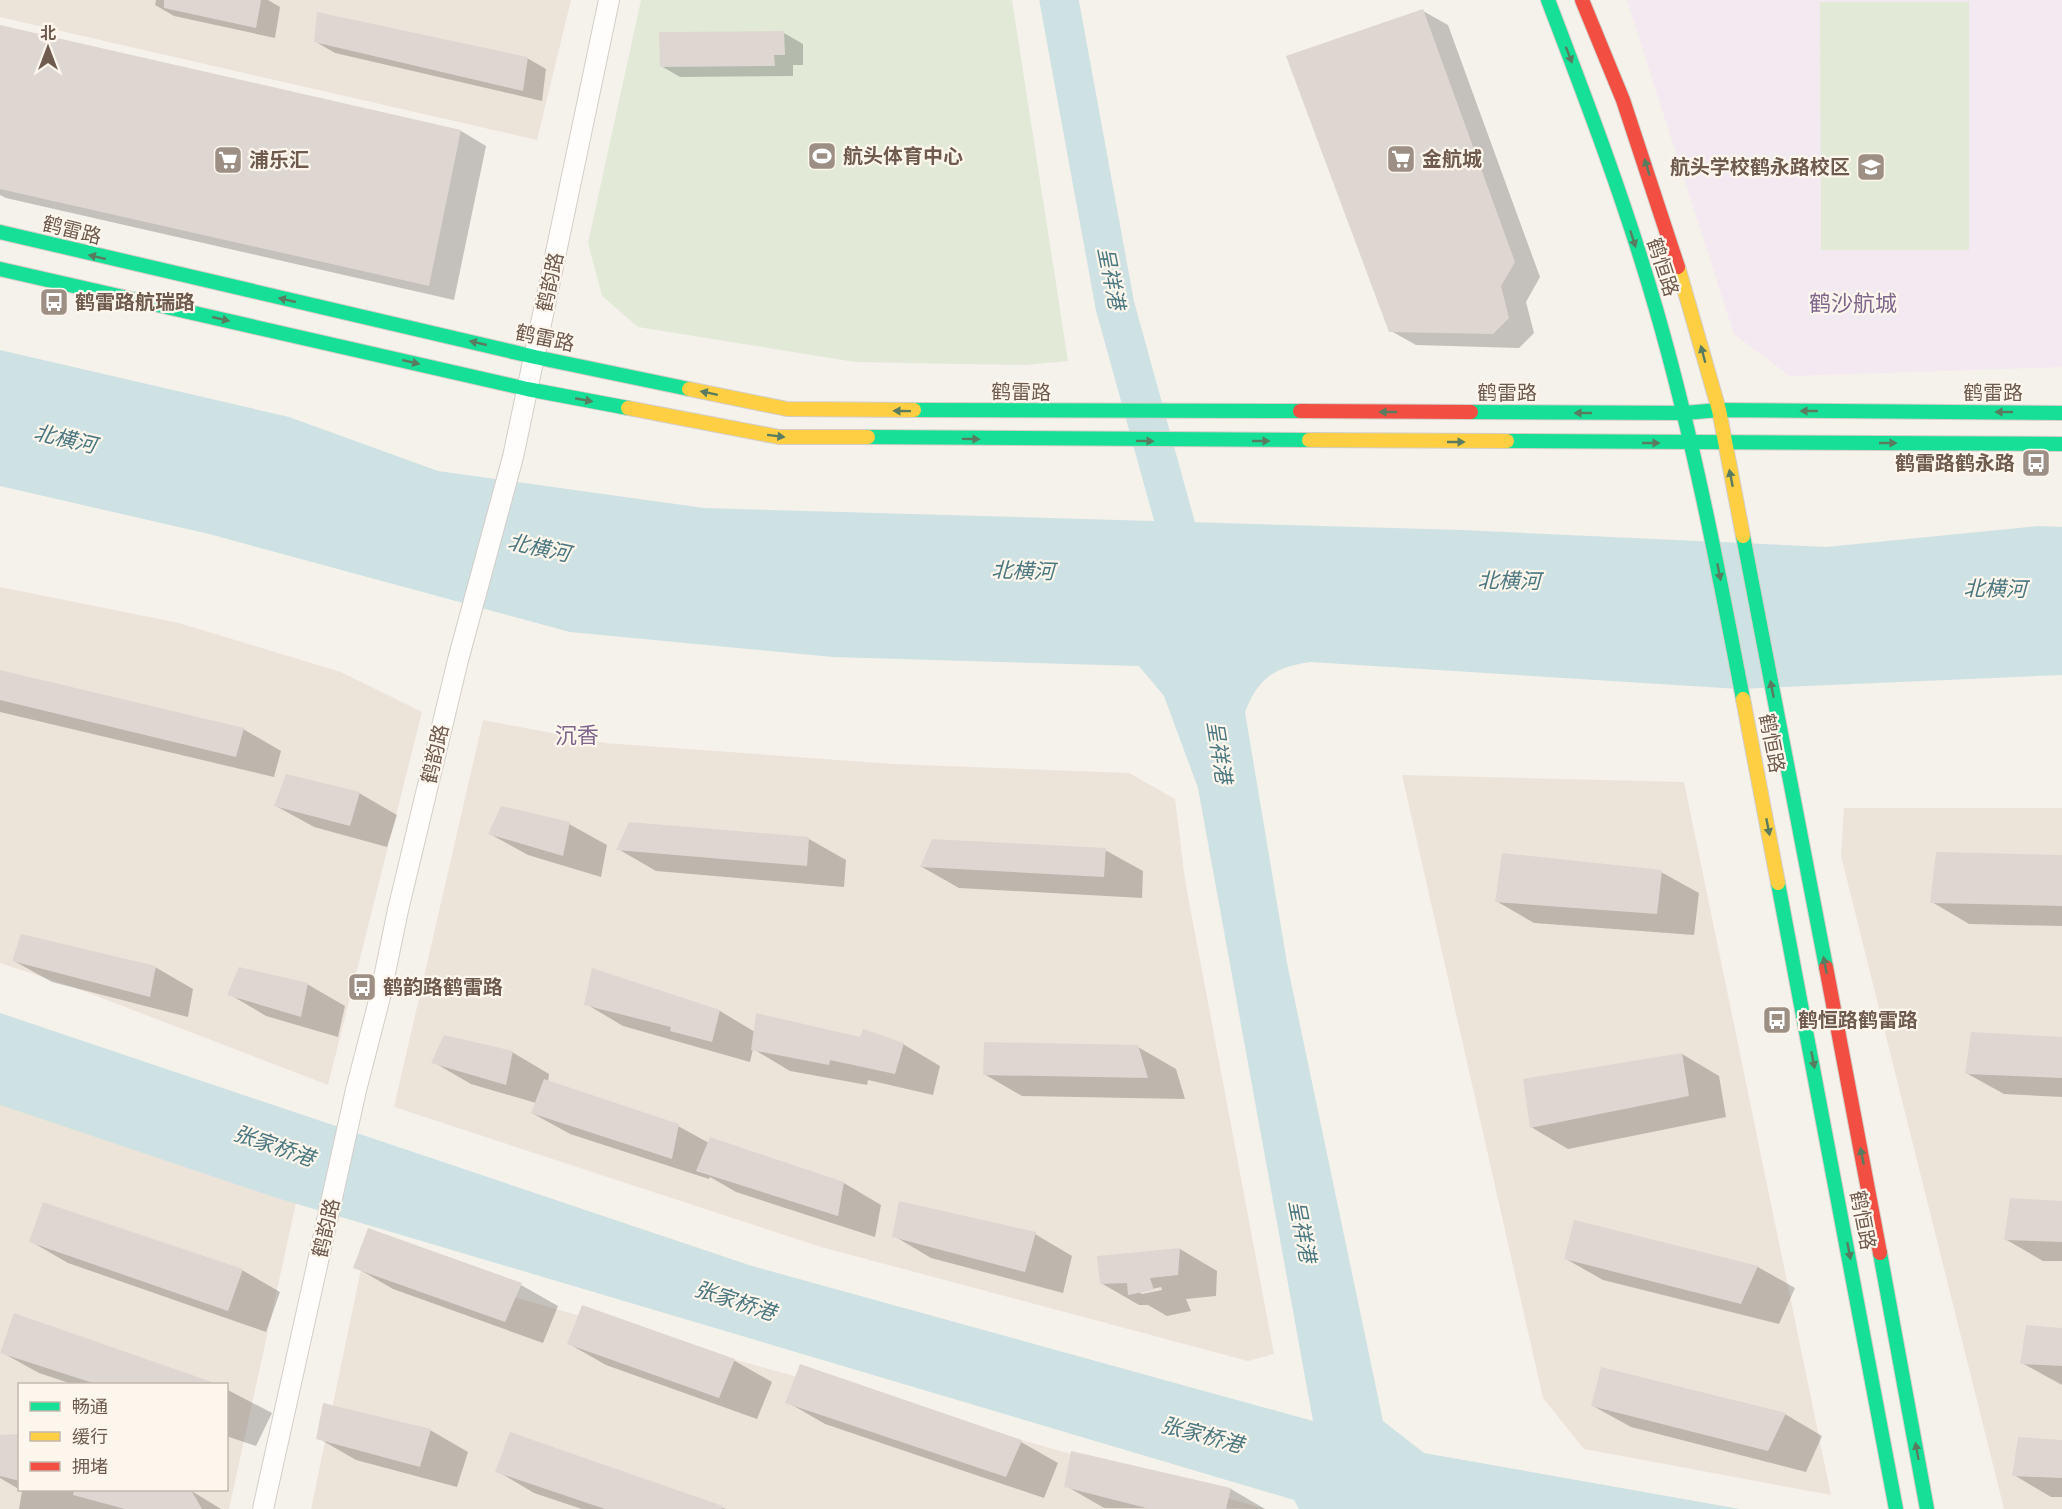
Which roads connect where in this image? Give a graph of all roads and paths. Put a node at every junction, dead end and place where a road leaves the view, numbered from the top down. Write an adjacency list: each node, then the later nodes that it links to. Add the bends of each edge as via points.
1 (609, 0): 6 (street, 鹤韵路)
2 (1548, 0): 9 (street, 鹤恒路, one-way to 9, via 1600,137 1656,308)
3 (1582, 0): 8 (street, 鹤恒路, one-way to 3, via 1633,120)
4 (0, 232): 6 (street, 鹤雷路, one-way to 4)
5 (0, 269): 7 (street, one-way to 7)
6 (535, 357): 7 (street, 鹤韵路); 9 (street, 鹤雷路, one-way to 6, via 787,409)
7 (527, 389): 12 (street, one-way to 12, via 779,437); 14 (street, 鹤韵路, via 398,910)
8 (1719, 410): 9 (street, 鹤雷路); 10 (street, 鹤雷路, one-way to 8); 11 (street, 鹤恒路)
9 (1684, 413): 12 (street, 鹤恒路)
10 (2062, 413)
11 (1725, 442): 12 (street); 13 (street, one-way to 13); 16 (street, 鹤恒路, one-way to 11)
12 (1691, 443): 15 (street, 鹤恒路, one-way to 15, via 1708,515)
13 (2062, 444)
14 (262, 1509)
15 (1896, 1509)
16 (1927, 1509)

